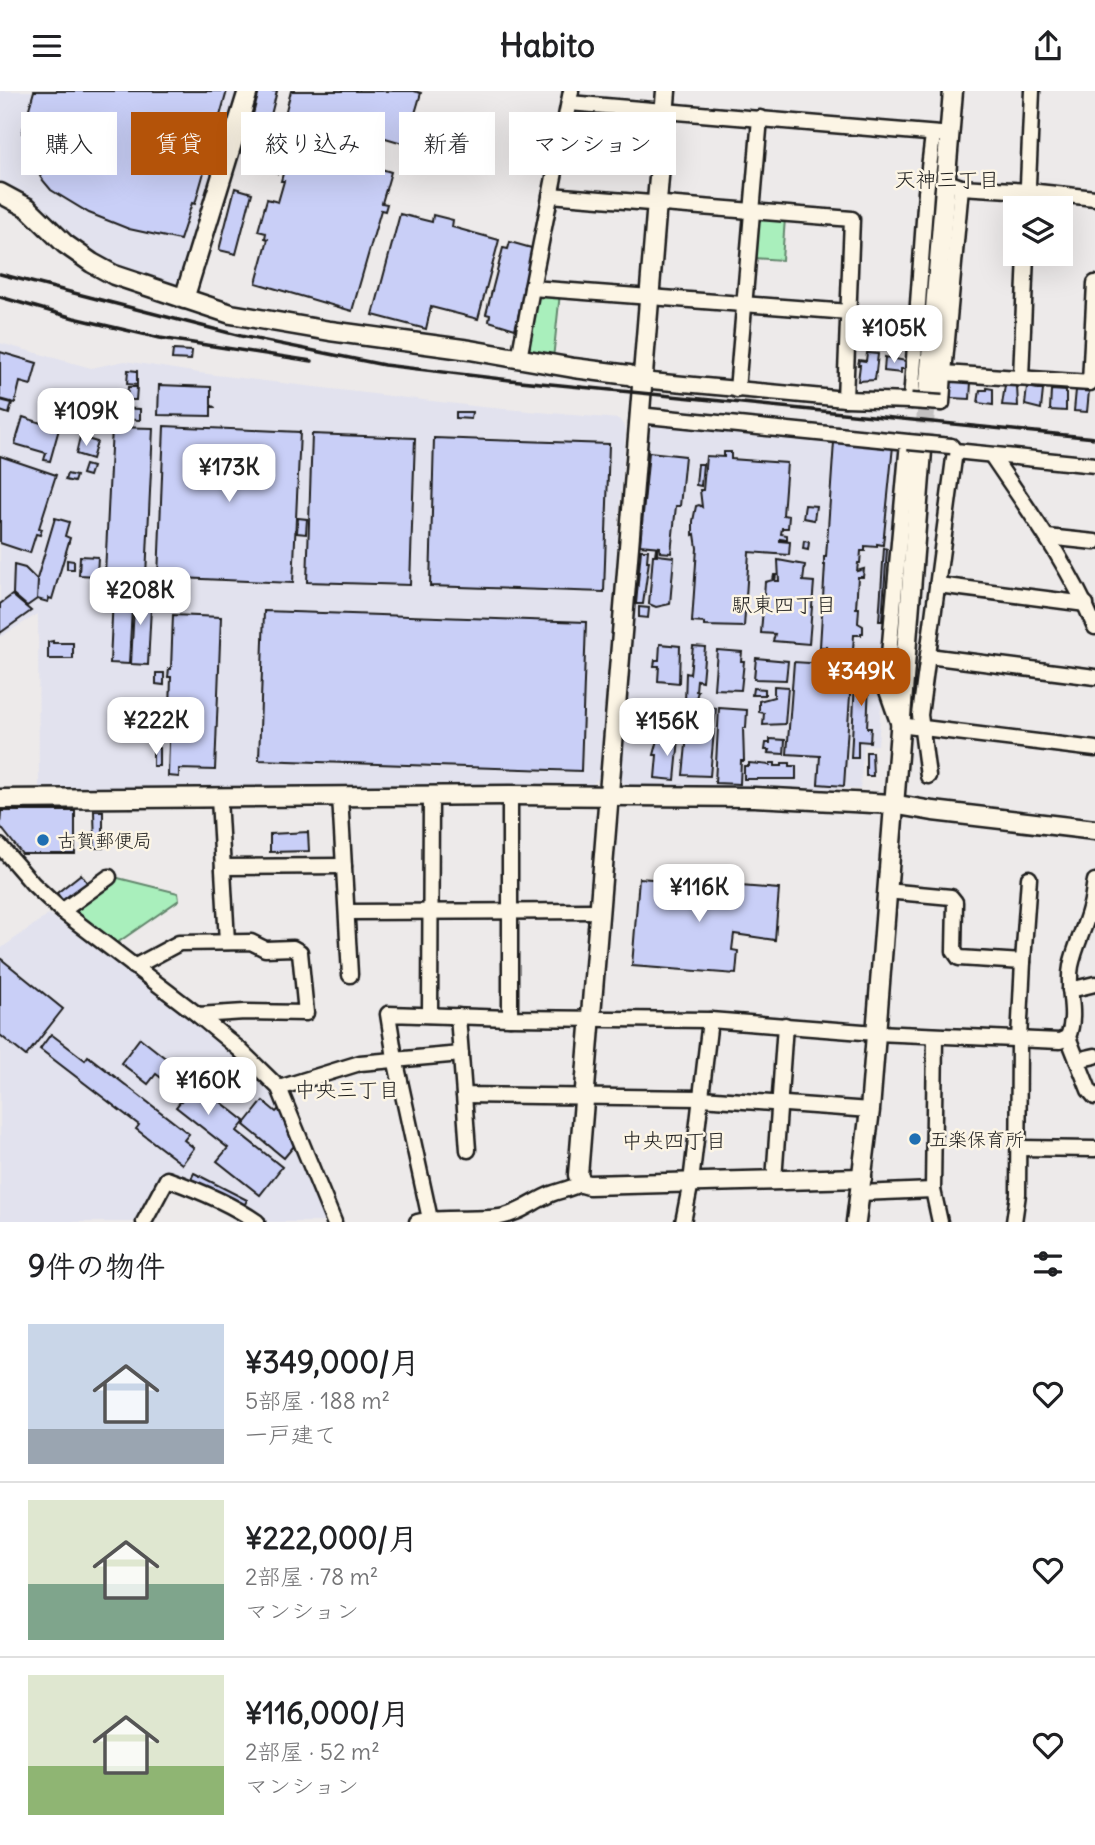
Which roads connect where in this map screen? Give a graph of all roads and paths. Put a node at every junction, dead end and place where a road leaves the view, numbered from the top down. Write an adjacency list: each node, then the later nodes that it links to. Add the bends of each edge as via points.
1 (248, 91): 21 (street)
2 (666, 91): 6 (street)
3 (953, 91): 8 (street)
4 (1032, 91): 10 (street)
5 (570, 97): 6 (street); 12 (street)
6 (664, 110): 7 (street); 15 (street)
7 (760, 118): 8 (street); 16 (street)
8 (941, 133): 9 (street); 30 (street, via 926,192)
9 (953, 184): 10 (street); 25 (street); 30 (street)
10 (1028, 191): 13 (street); 14 (street)
11 (0, 193): 21 (street, via 28,208 92,263)
12 (550, 195): 15 (street); 19 (street)
13 (1028, 196)
14 (1095, 198)
15 (656, 203): 16 (street); 20 (street)
16 (752, 210): 22 (street); 23 (street, via 852,219)
17 (1026, 266): 26 (street)
18 (1095, 283): 26 (street, via 1090,383)
19 (532, 288): 20 (street); 24 (street)
20 (648, 297): 22 (street); 27 (street)
21 (184, 299): 24 (street, via 231,314)
22 (744, 304): 23 (street); 28 (street)
23 (849, 312): 29 (street)
24 (519, 359): 27 (street)
25 (944, 373): 26 (street); 30 (street)
26 (1021, 378)
27 (641, 380): 28 (street); 31 (street)
28 (737, 390): 29 (street)
29 (845, 399): 30 (street)
30 (927, 399)
31 (638, 415): 32 (street); 50 (street)
32 (915, 446): 33 (street, bridge); 43 (street)
33 (953, 449): 34 (street); 38 (street)
34 (992, 456): 35 (street); 36 (street)
35 (1095, 465)
36 (1046, 537): 37 (street); 39 (street)
37 (1095, 542)
38 (938, 585): 39 (street); 41 (street)
39 (1086, 604): 40 (street)
40 (1095, 627)
41 (928, 656): 42 (street); 44 (street)
42 (1095, 677)
43 (899, 725): 44 (street); 53 (street)
44 (922, 727): 45 (street); 46 (street)
45 (1095, 749)
46 (928, 776)
47 (510, 795): 49 (street); 50 (street); 64 (street)
48 (340, 796): 49 (street); 51 (street); 56 (street)
49 (431, 796): 67 (street)
50 (609, 796): 53 (street); 65 (street)
51 (219, 798): 52 (street); 57 (street)
52 (0, 799)
53 (892, 804): 54 (street); 61 (street)
54 (1095, 830)
55 (0, 846): 63 (street)
56 (344, 866): 57 (street); 66 (street)
57 (223, 867): 68 (street)
58 (108, 877): 63 (street)
59 (1030, 878): 69 (street)
60 (1095, 881): 62 (street)
61 (886, 891): 69 (street, via 950,897 955,902 954,951 959,958); 81 (street)
62 (1093, 908): 73 (street, via 1071,964)
63 (62, 911): 70 (street)
64 (510, 911): 65 (street); 67 (street); 77 (street)
65 (598, 911): 78 (street)
66 (346, 912): 67 (street); 71 (street)
67 (431, 912): 75 (street)
68 (227, 942): 70 (street, via 179,943); 74 (street, via 300,952 306,1013)
69 (1023, 962): 84 (street)
70 (134, 967): 74 (street)
71 (350, 975)
72 (1095, 984): 73 (street)
73 (1070, 990): 83 (street, via 1074,1011)
74 (198, 1015): 89 (street)
75 (430, 1015): 76 (street); 87 (street, via 388,1014)
76 (458, 1016): 77 (street); 85 (street)
77 (510, 1018): 78 (street)
78 (589, 1019): 79 (street); 91 (street)
79 (710, 1020): 80 (street); 93 (street)
80 (785, 1025): 81 (street); 94 (street)
81 (876, 1033): 82 (street); 95 (street)
82 (935, 1036): 84 (street); 103 (street)
83 (1068, 1037): 84 (street, via 1060,1041); 88 (street)
84 (1019, 1039): 96 (street)
85 (461, 1053): 87 (street); 90 (street)
86 (1095, 1056): 88 (street)
87 (395, 1058): 89 (street, via 360,1063); 105 (street)
88 (1077, 1060): 92 (street)
89 (279, 1088): 108 (street)
90 (464, 1095): 91 (street); 98 (street)
91 (583, 1097): 93 (street); 101 (street, via 577,1164)
92 (1095, 1097)
93 (701, 1098): 94 (street); 100 (street)
94 (779, 1104): 95 (street); 99 (street)
95 (870, 1110): 102 (street)
96 (1019, 1147): 97 (street); 112 (street)
97 (1095, 1149)
98 (468, 1150)
99 (774, 1180): 100 (street); 102 (street)
100 (691, 1182): 101 (street); 109 (street)
101 (582, 1183): 104 (street)
102 (861, 1186): 103 (street); 110 (street)
103 (933, 1190): 111 (street)
104 (502, 1219): 105 (street)
105 (424, 1221)
106 (144, 1222): 107 (street, via 167,1179)
107 (257, 1222)
108 (334, 1222)
109 (683, 1222)
110 (856, 1222)
111 (940, 1222)
112 (1014, 1222)

